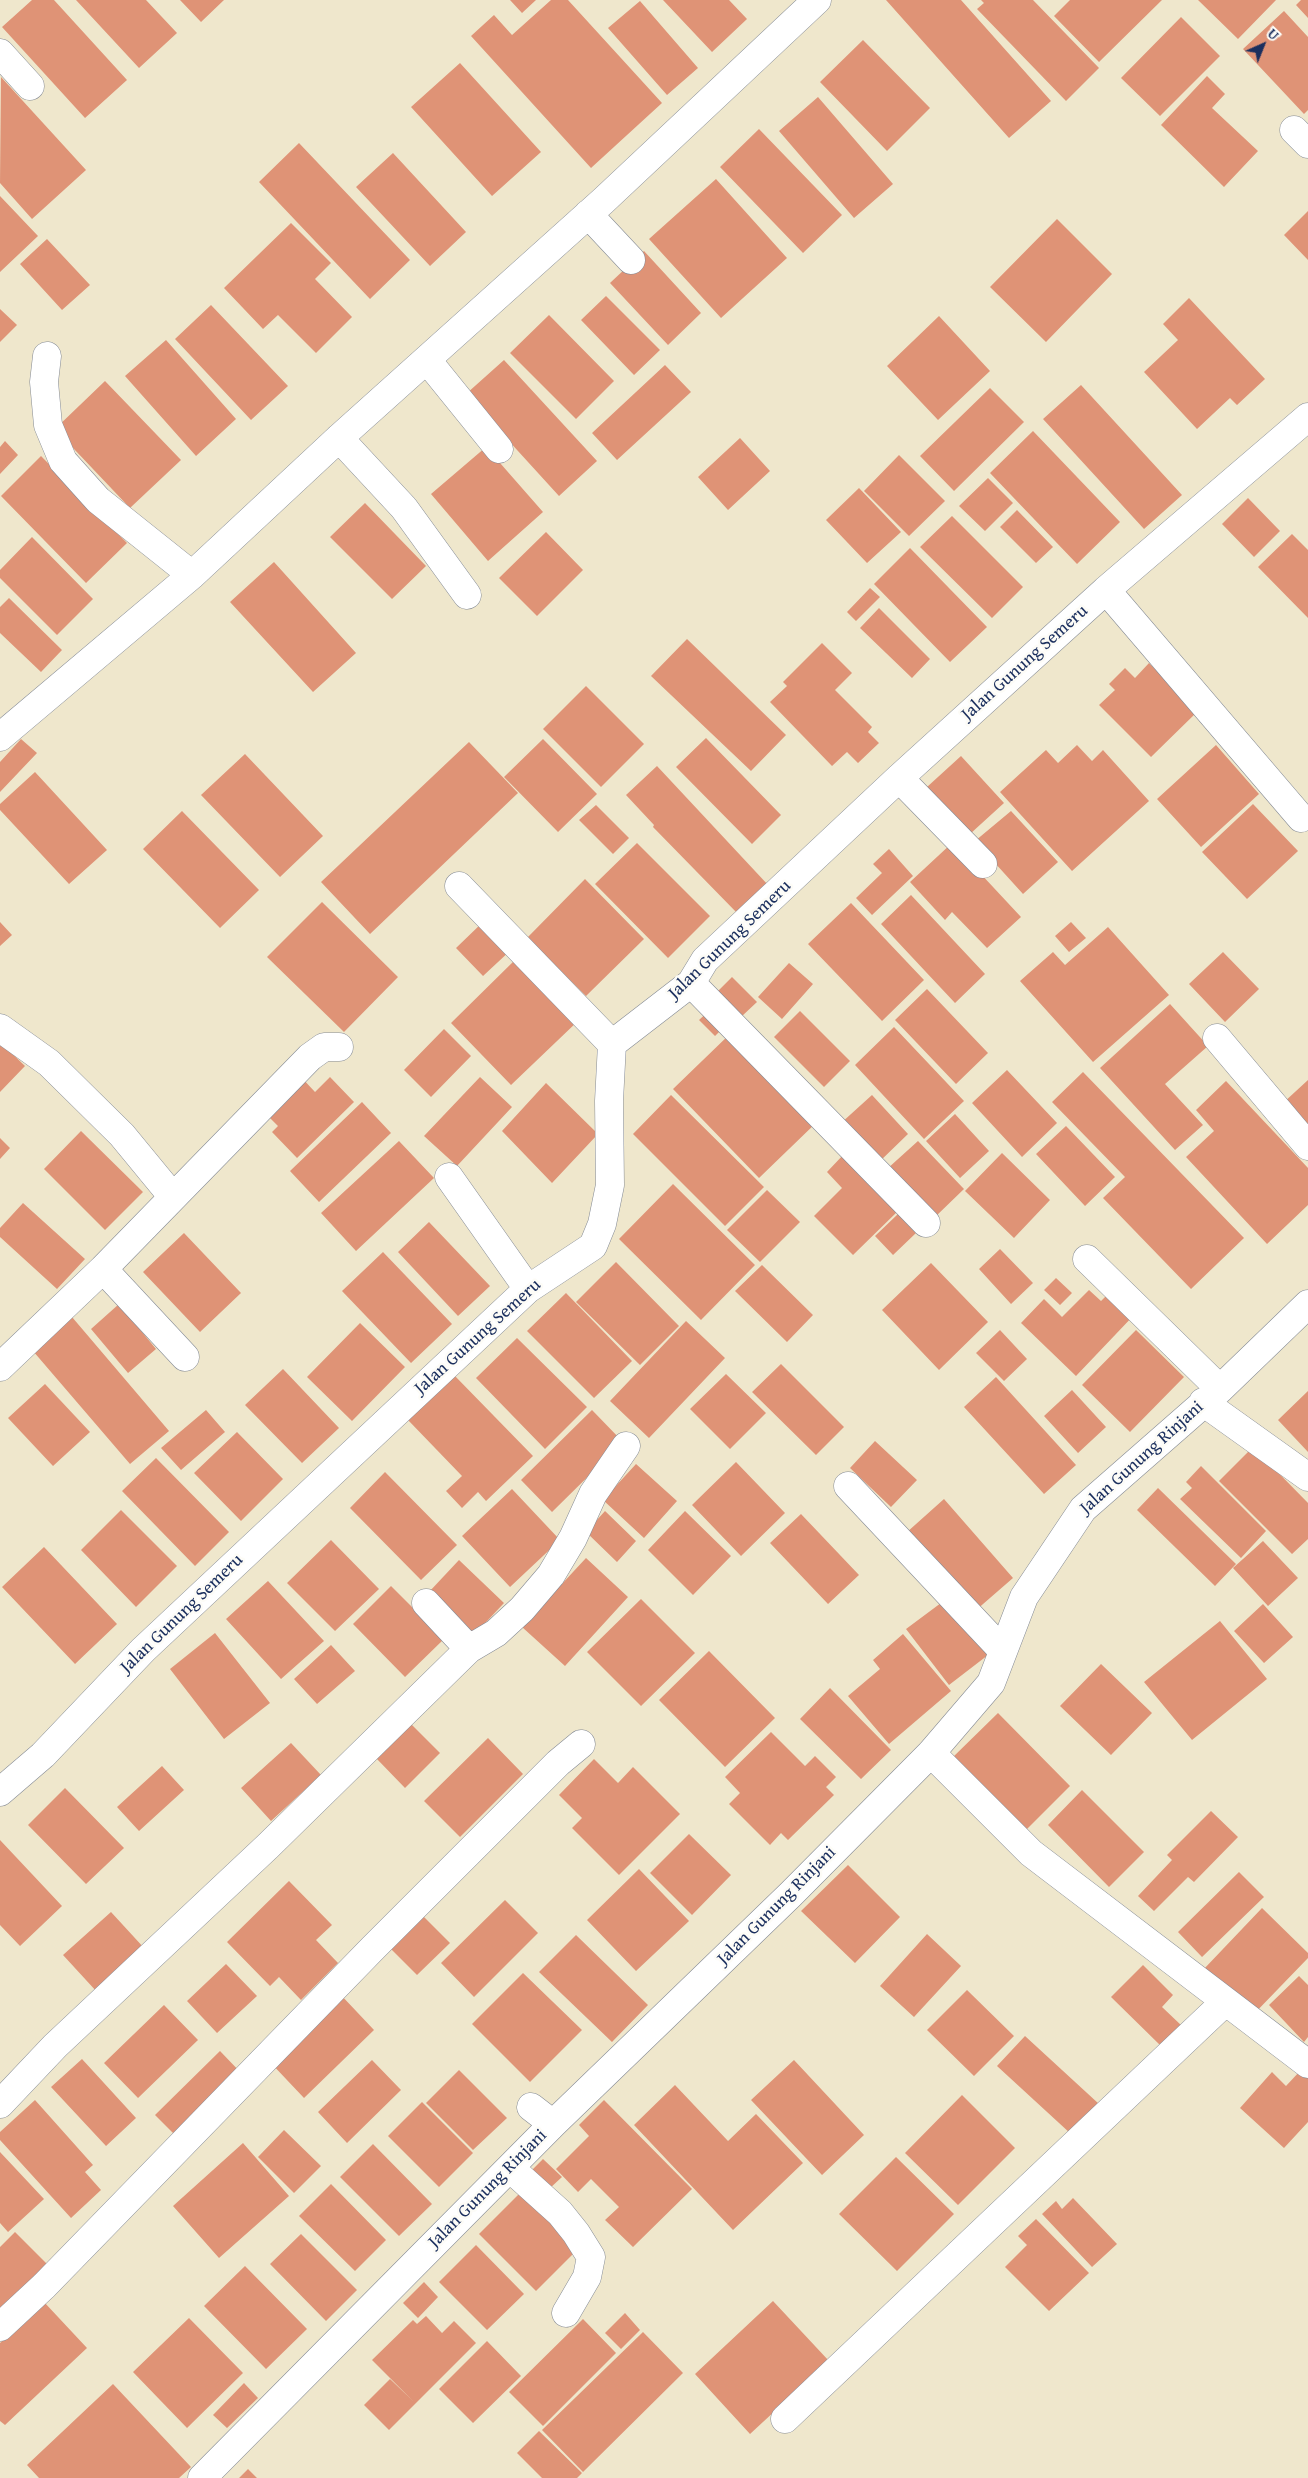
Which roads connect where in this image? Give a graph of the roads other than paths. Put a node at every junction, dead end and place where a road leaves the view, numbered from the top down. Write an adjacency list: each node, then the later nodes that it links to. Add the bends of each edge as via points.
1 (817, 0): 4 (street)
2 (0, 53): 3 (street)
3 (30, 86)
4 (588, 214): 5 (street); 7 (street)
5 (631, 260)
6 (47, 356): 11 (street, via 44,382 48,425 63,461 98,500)
7 (426, 360): 9 (street); 10 (street)
8 (1308, 417): 12 (street, Jalan Gunung Semeru)
9 (340, 438): 11 (street); 13 (street, via 404,508)
10 (499, 449)
11 (192, 575): 14 (street)
12 (1106, 590): 15 (street, Jalan Gunung Semeru); 16 (street)
13 (467, 595)
14 (0, 737)
15 (899, 778): 17 (street); 19 (street, Jalan Gunung Semeru, via 705,960)
16 (1301, 818)
17 (982, 864)
18 (459, 886): 22 (street)
19 (691, 984): 22 (street, Jalan Gunung Semeru); 27 (street)
20 (0, 1028): 26 (street, via 49,1062 122,1135)
21 (1216, 1038): 24 (street)
22 (612, 1044): 30 (street, Jalan Gunung Semeru, via 610,1185 602,1224 593,1246)
23 (339, 1047): 26 (street, via 324,1046 310,1057)
24 (1308, 1146)
25 (449, 1177): 30 (street)
26 (173, 1197): 29 (street)
27 (926, 1223)
28 (1087, 1259): 34 (street)
29 (103, 1268): 32 (street); 33 (street)
30 (528, 1289): 43 (street, Jalan Gunung Semeru, via 157,1636 43,1755)
31 (1308, 1304): 34 (street, Jalan Gunung Rinjani)
32 (185, 1357)
33 (0, 1368)
34 (1211, 1395): 36 (street); 40 (street, Jalan Gunung Rinjani, via 1083,1509 1024,1597)
35 (626, 1446): 39 (street, via 593,1494 552,1575 496,1633)
36 (1308, 1476)
37 (848, 1486): 40 (street)
38 (426, 1603): 39 (street)
39 (469, 1649): 46 (street, via 268,1846 55,2046)
40 (1003, 1651): 42 (street, Jalan Gunung Rinjani, via 990,1683)
41 (581, 1744): 51 (street, via 558,1763 380,1941 44,2286)
42 (931, 1753): 44 (street, via 1031,1852); 48 (street, Jalan Gunung Rinjani, via 791,1894)
43 (0, 1792)
44 (1225, 2002): 45 (street); 52 (street)
45 (1308, 2064)
46 (0, 2104)
47 (531, 2107): 48 (street)
48 (553, 2124): 49 (street, Jalan Gunung Rinjani)
49 (510, 2168): 50 (street, via 560,2212 591,2257 587,2277); 53 (street, Jalan Gunung Rinjani)
50 (566, 2313)
51 (0, 2327)
52 (785, 2419)
53 (202, 2478)

